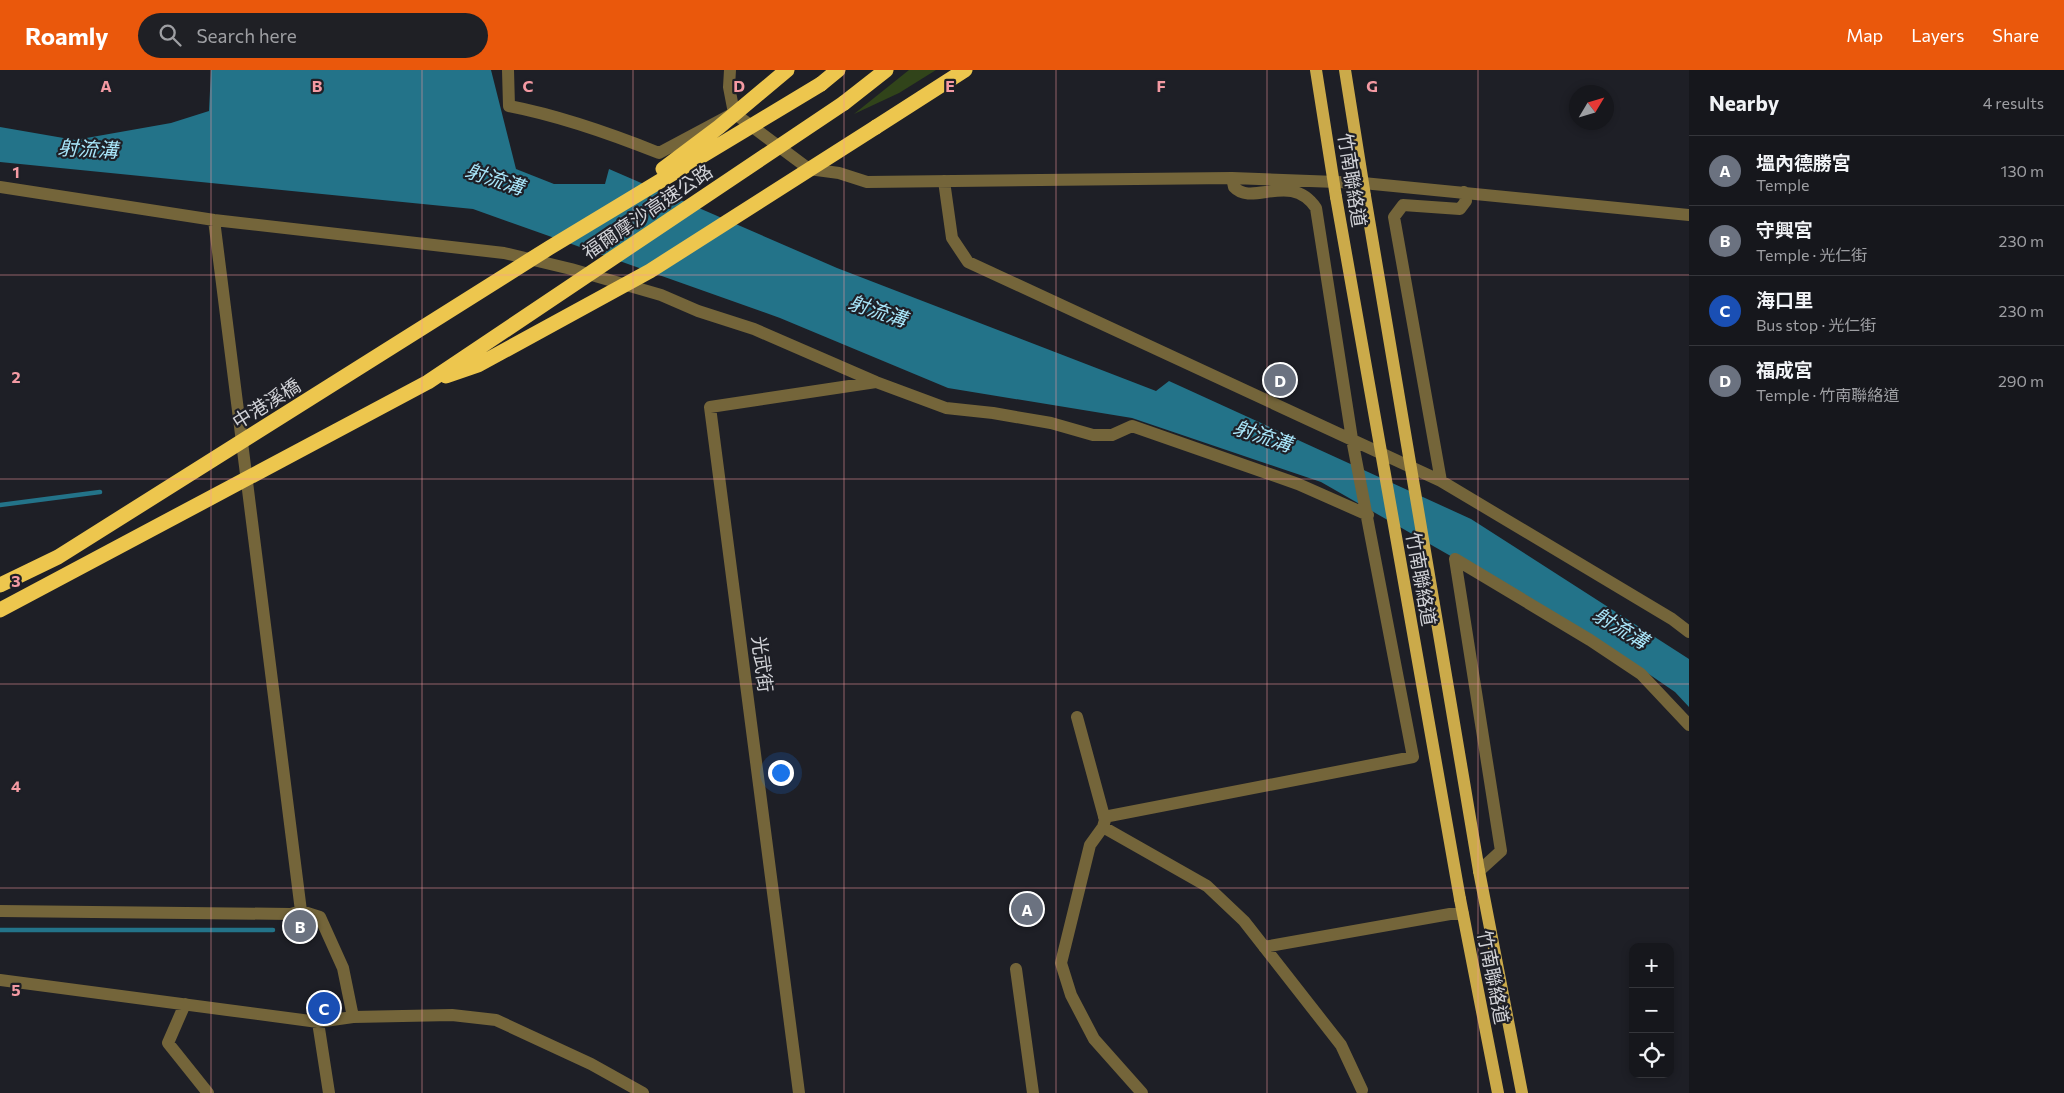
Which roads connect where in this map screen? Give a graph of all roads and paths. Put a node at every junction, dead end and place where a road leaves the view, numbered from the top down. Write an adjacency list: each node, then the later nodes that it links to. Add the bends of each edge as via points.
1 (508, 70): 9 (street, via 508,106 597,128 659,153)
2 (730, 70): 9 (street)
3 (787, 70): 18 (highway, bridge, via 676,160)
4 (838, 70): 18 (highway, 福爾摩沙高速公路, bridge, via 821,84)
5 (886, 70): 19 (highway, 福爾摩沙高速公路, bridge, via 844,103)
6 (965, 70): 19 (highway, bridge, via 650,271 478,365)
7 (1316, 70): 12 (main road, 竹南聯絡道)
8 (1345, 70): 13 (main road, 竹南聯絡道)
9 (734, 113): 11 (street, via 809,169 839,173 867,182)
10 (1232, 178): 11 (street); 12 (street); 21 (street, via 1234,187 1245,193 1300,192 1316,208)
11 (944, 181): 21 (street, via 952,238 968,262)
12 (1333, 182): 13 (street); 33 (main road, 竹南聯絡道, bridge)
13 (1363, 183): 15 (street); 30 (main road, 竹南聯絡道, bridge)
14 (0, 187): 17 (street)
15 (1464, 192): 16 (street); 22 (street, via 1466,201 1460,209 1403,205 1394,217)
16 (1689, 215)
17 (214, 220): 20 (street, via 504,253 571,269 661,295 754,329); 32 (street)
18 (549, 248): 24 (highway, 中港溪橋, bridge, via 58,557)
19 (428, 382): 25 (highway, bridge)
20 (876, 382): 23 (street, via 946,408 1050,423 1093,436 1112,435 1132,426 1298,484); 46 (street, 光武街, via 710,407)
21 (1352, 439): 22 (street); 23 (street)
22 (1442, 481): 26 (street)
23 (1368, 515): 29 (street, via 1413,757)
24 (0, 585)
25 (0, 610)
26 (1689, 632)
27 (1078, 717): 29 (street)
28 (1689, 726): 30 (street, via 1642,674 1455,559 1501,851)
29 (1104, 822): 34 (street, via 1207,886 1244,921); 48 (street, via 1090,845 1061,963 1071,995 1094,1039)
30 (1479, 871): 37 (main road, 竹南聯絡道)
31 (0, 911): 32 (street, via 291,914)
32 (301, 911): 40 (street, via 320,917 343,968)
33 (1463, 914): 34 (street); 38 (main road, 竹南聯絡道)
34 (1264, 948): 42 (street, via 1341,1045)
35 (1016, 969): 47 (street)
36 (0, 980): 39 (street)
37 (1502, 990): 38 (main road); 50 (main road, 竹南聯絡道)
38 (1479, 994): 49 (main road, 竹南聯絡道)
39 (185, 1004): 41 (street); 43 (street, via 168,1043)
40 (354, 1017): 41 (street); 45 (street, via 452,1015 496,1020 590,1064)
41 (318, 1022): 44 (street)
42 (1362, 1090)
43 (208, 1093)
44 (329, 1093)
45 (642, 1093)
46 (799, 1093)
47 (1033, 1093)
48 (1142, 1093)
49 (1498, 1093)
50 (1522, 1093)

